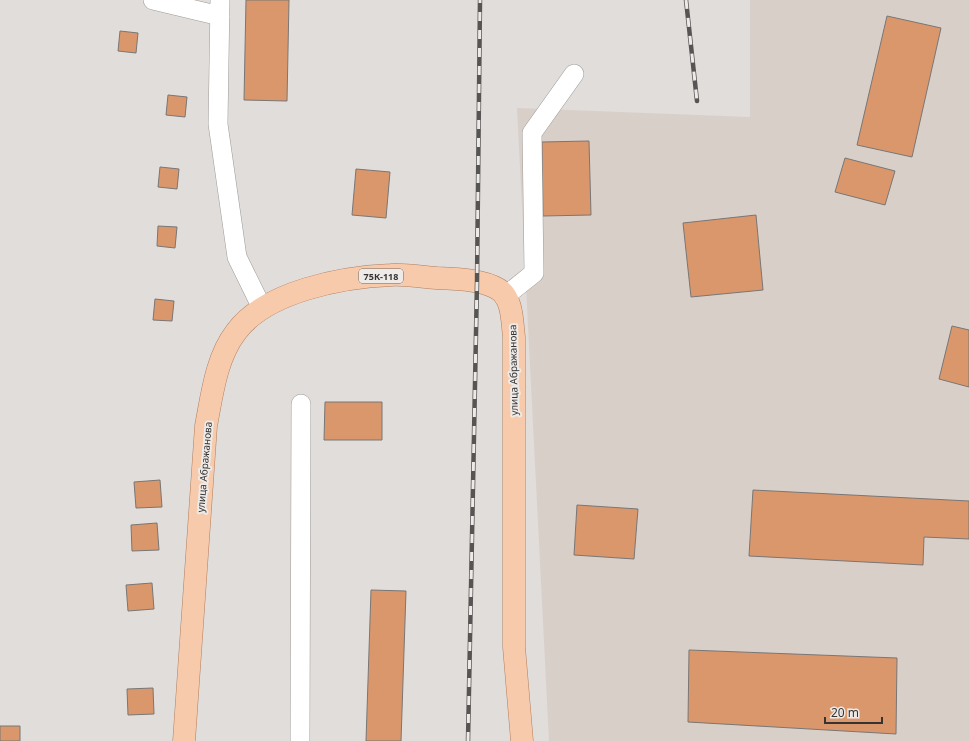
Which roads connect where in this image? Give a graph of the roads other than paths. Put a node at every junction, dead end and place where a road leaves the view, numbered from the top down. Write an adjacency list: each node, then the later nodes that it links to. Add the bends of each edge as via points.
1 (153, 0): 2 (street)
2 (220, 8): 5 (street, via 218,124 237,257)
3 (574, 74): 4 (street, via 532,133 534,274)
4 (504, 297): 5 (main road, улица Абражанова / 75К-118, via 499,290 477,282 392,275 337,280 292,294); 9 (main road, улица Абражанова, via 510,306 514,336 514,647)
5 (262, 308): 7 (main road, улица Абражанова / 75К-118, via 236,331 224,355 216,377 206,426)
6 (301, 404): 8 (street)
7 (184, 741)
8 (300, 741)
9 (522, 741)

